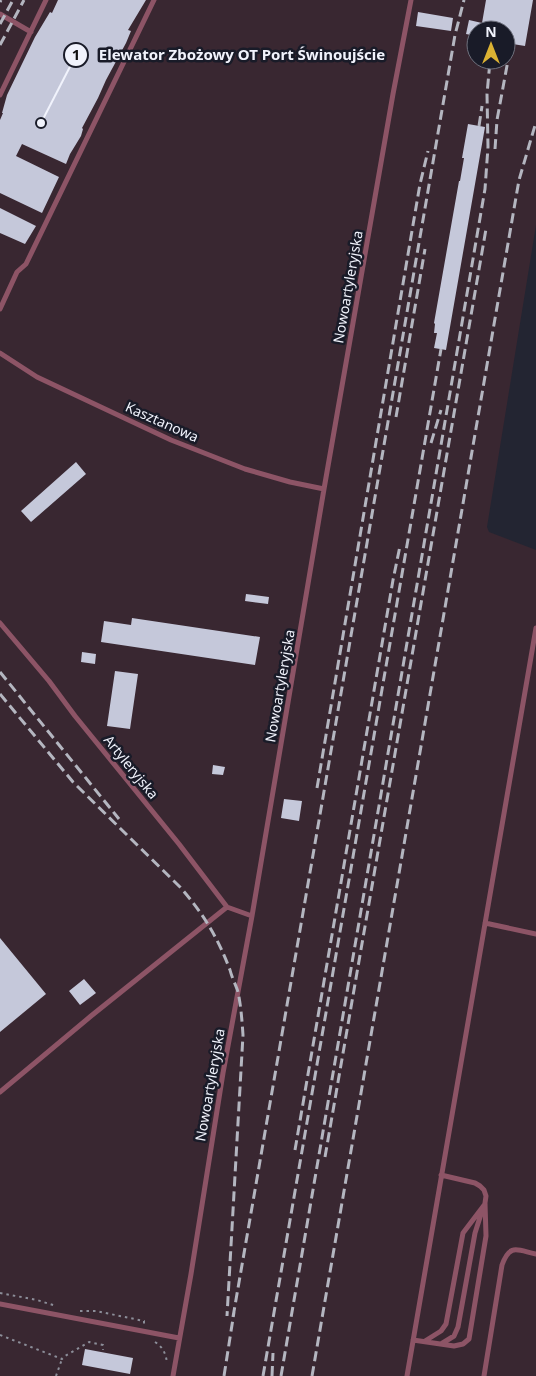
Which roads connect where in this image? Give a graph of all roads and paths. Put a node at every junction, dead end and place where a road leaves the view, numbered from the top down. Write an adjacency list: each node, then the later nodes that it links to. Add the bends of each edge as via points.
1 (46, 0): 5 (lane)
2 (154, 0): 7 (lane, via 26,264 16,272)
3 (411, 0): 9 (lane, Nowoartyleryjska)
4 (0, 14): 5 (lane)
5 (31, 32): 6 (lane)
6 (0, 95)
7 (0, 309)
8 (0, 353): 9 (lane, Kasztanowa, via 37,377 171,440 245,469)
9 (324, 489): 13 (lane, Nowoartyleryjska)
10 (0, 622): 12 (lane, Artyleryjska)
11 (536, 628): 14 (lane)
12 (227, 907): 13 (lane); 16 (lane)
13 (252, 916): 23 (lane, Nowoartyleryjska)
14 (485, 923): 15 (lane); 17 (lane)
15 (536, 934)
16 (0, 1092)
17 (441, 1175): 18 (lane, via 480,1186 486,1196); 24 (lane)
18 (485, 1203): 26 (lane, via 463,1233 446,1324); 27 (lane, via 475,1233 458,1327 454,1336); 27 (lane, via 486,1236 469,1339 454,1346)
19 (536, 1254): 33 (lane, via 512,1250 505,1256)
20 (0, 1304): 23 (lane)
21 (0, 1334): 29 (path)
22 (90, 1337): 25 (path)
23 (179, 1338): 31 (lane, Nowoartyleryjska)
24 (413, 1340): 26 (lane); 32 (lane)
25 (89, 1342): 28 (path, via 103,1345); 29 (path)
26 (425, 1342): 27 (lane)
27 (440, 1344)
28 (103, 1350)
29 (62, 1359): 30 (path)
30 (56, 1376)
31 (173, 1376)
32 (407, 1376)
33 (484, 1376)

